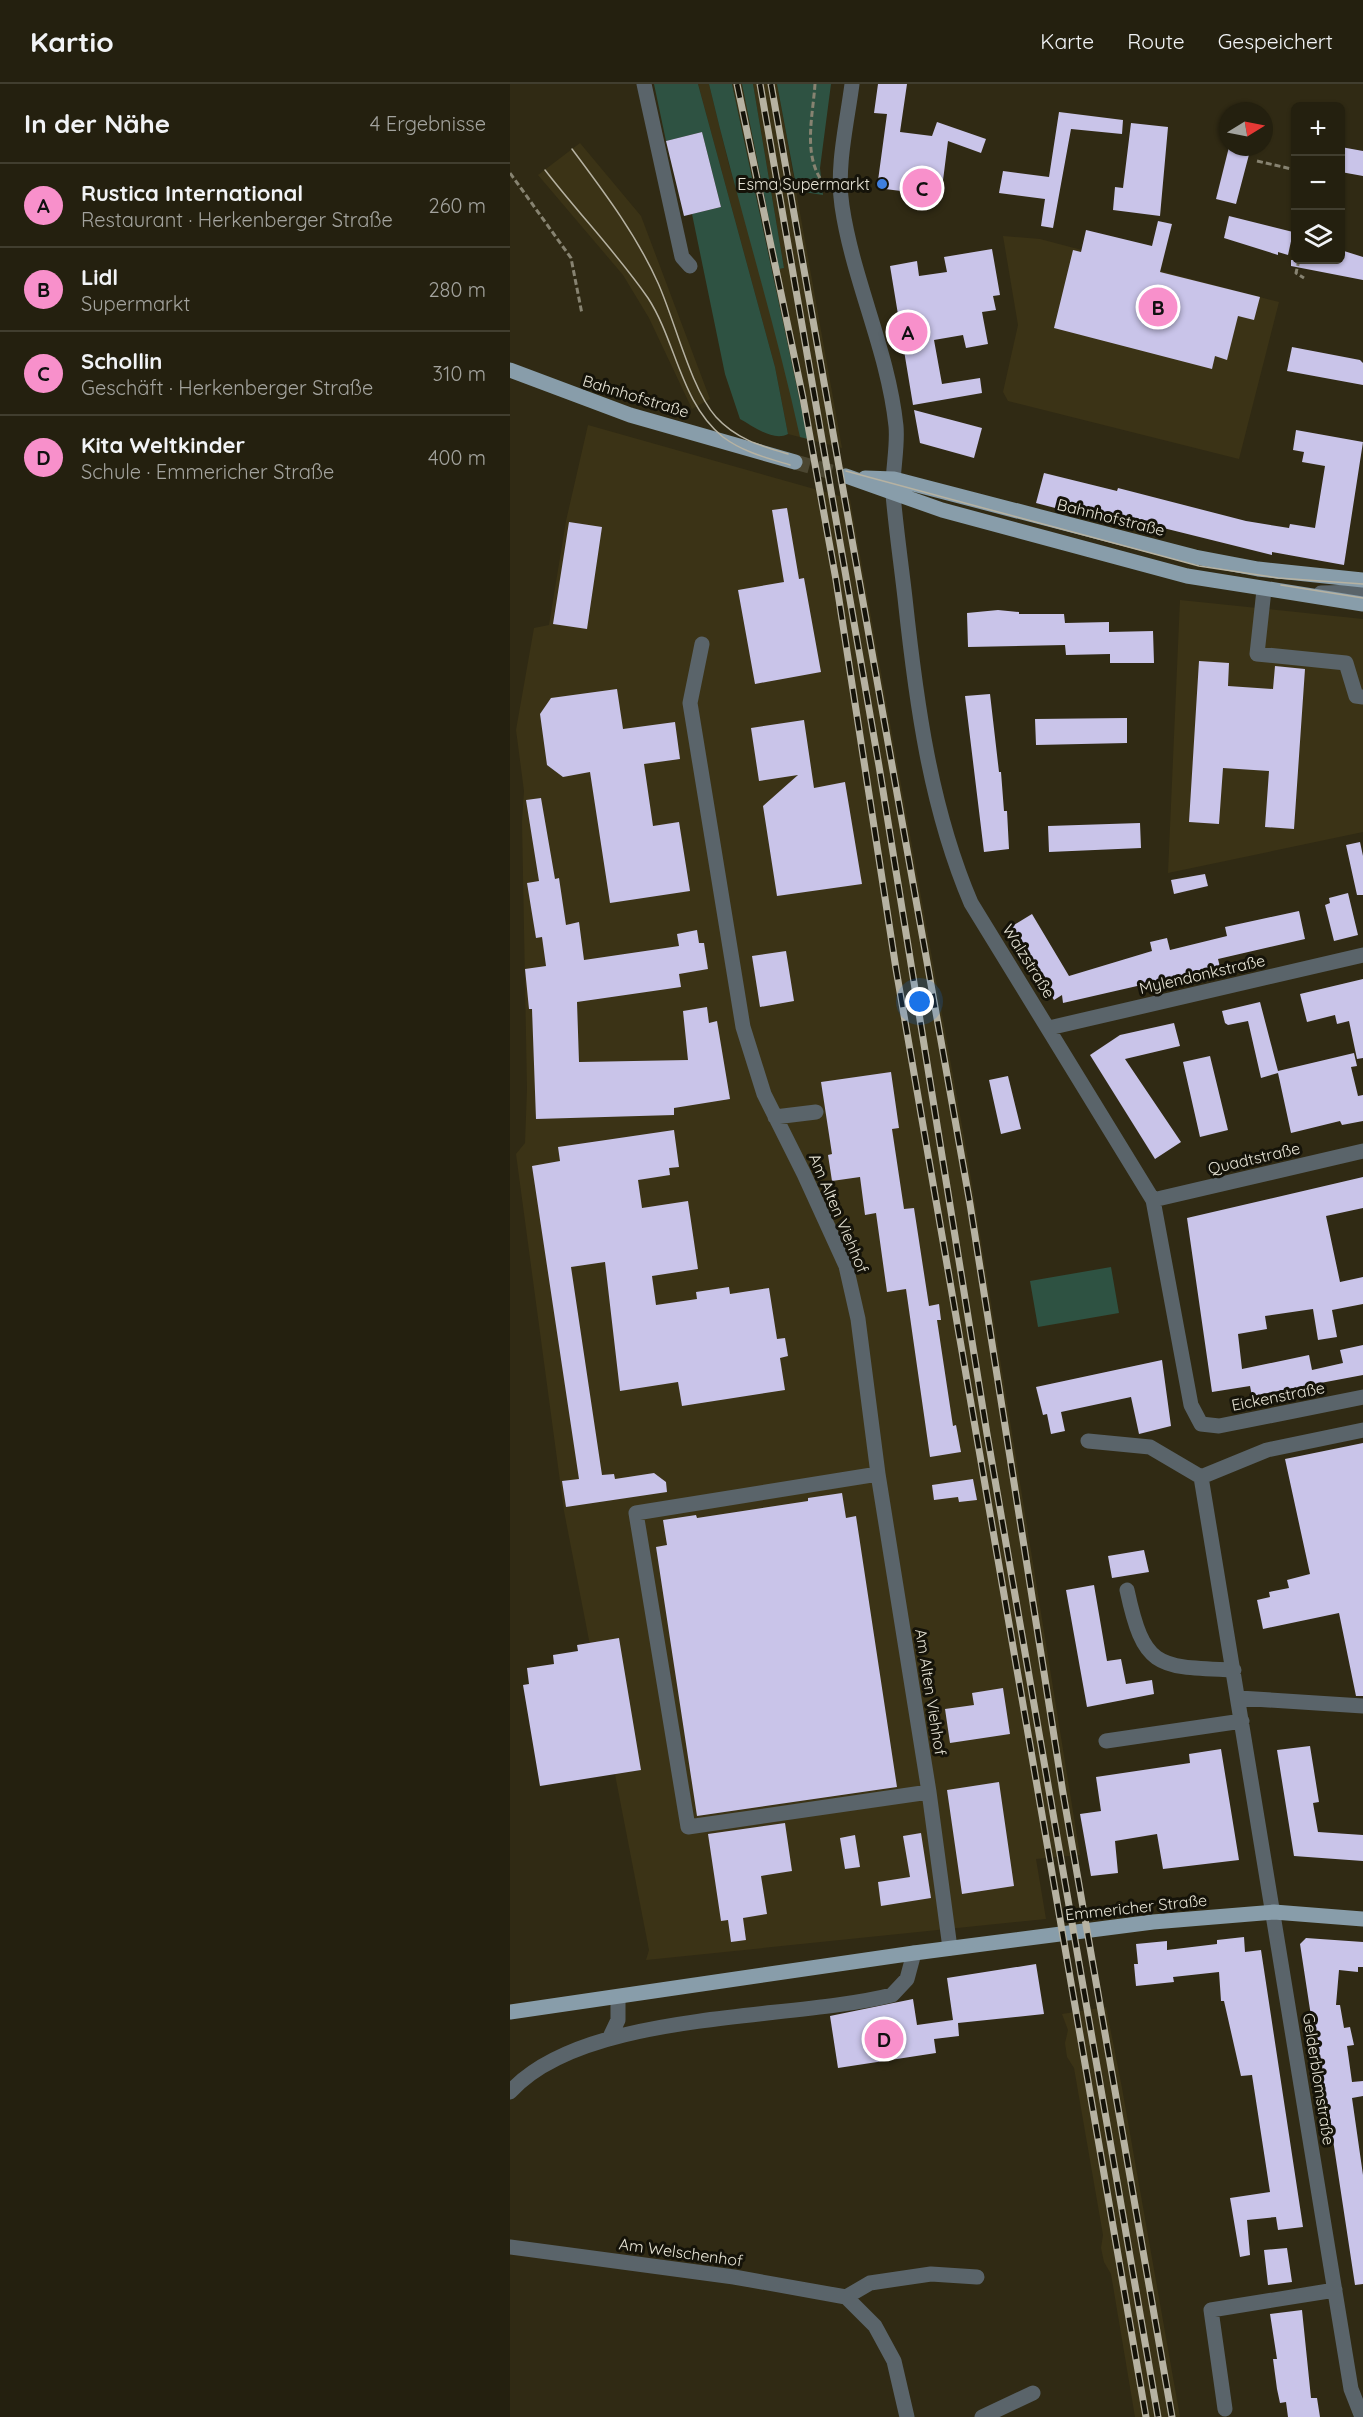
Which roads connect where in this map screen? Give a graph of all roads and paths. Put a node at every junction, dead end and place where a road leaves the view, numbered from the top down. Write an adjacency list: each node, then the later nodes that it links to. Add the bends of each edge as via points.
1 (644, 84): 9 (street, via 682,257)
2 (815, 84): 7 (path, via 810,132 813,163 821,182)
3 (852, 84): 7 (street, Walzstraße, via 841,179)
4 (1257, 161): 5 (path)
5 (1291, 169)
6 (510, 173): 11 (path, via 571,258)
7 (842, 204): 15 (street, Walzstraße, via 847,234 886,363 896,428)
8 (1298, 264): 10 (path, via 1296,273)
9 (690, 266)
10 (1304, 278)
11 (582, 314)
12 (511, 371): 13 (main road, Bahnhofstraße, via 630,416)
13 (795, 462)
14 (850, 476): 15 (main road, Bahnhofstraße)
15 (893, 486): 16 (main road, Bahnhofstraße, via 1195,558); 17 (main road, Bahnhofstraße, via 942,510 1187,576); 21 (street, Walzstraße, via 912,668 942,824 971,903)
16 (1362, 589): 17 (main road, Bahnhofstraße, via 1300,595)
17 (1264, 590): 19 (street, via 1257,654 1346,663 1356,696)
18 (702, 644): 23 (street, Am Alten Viehhof, via 690,703 743,1027)
19 (1363, 697)
20 (1363, 955): 21 (street, Mylendonkstraße)
21 (1049, 1028): 25 (street, Walzstraße)
22 (816, 1112): 23 (street)
23 (775, 1117): 30 (street, Am Alten Viehhof, via 846,1266 858,1318)
24 (1363, 1151): 25 (street, Quadtstraße)
25 (1154, 1200): 27 (street, Walzstraße, via 1191,1405)
26 (1363, 1397): 27 (street, Eickenstraße, via 1219,1426)
27 (1201, 1424)
28 (1363, 1430): 31 (street, via 1267,1450)
29 (1088, 1441): 31 (street, via 1150,1447)
30 (878, 1474): 38 (street, Am Alten Viehhof); 38 (street, via 636,1513 688,1827)
31 (1201, 1477): 33 (street, Gelderblomstraße)
32 (1127, 1590): 33 (street, via 1138,1636 1158,1660 1200,1669)
33 (1234, 1670): 34 (street, Gelderblomstraße)
34 (1239, 1698): 35 (street); 36 (street, Gelderblomstraße)
35 (1363, 1706)
36 (1242, 1721): 37 (street); 39 (street, Gelderblomstraße)
37 (1106, 1741)
38 (929, 1792): 41 (street, Am Alten Viehhof)
39 (1274, 1912): 40 (main road, Emmericher Straße); 41 (main road, Emmericher Straße, via 1153,1922); 49 (street, Gelderblomstraße)
40 (1363, 1919)
41 (950, 1948): 42 (main road, Emmericher Straße)
42 (914, 1953): 43 (main road, Emmericher Straße); 45 (street, via 907,1979 892,1995 659,2028)
43 (618, 1997): 44 (main road, Emmericher Straße); 45 (street, via 618,2020)
44 (510, 2012)
45 (609, 2039): 46 (street, via 531,2073)
46 (510, 2092)
47 (510, 2247): 50 (street, Am Welschenhof, via 734,2277)
48 (977, 2277): 50 (street, via 931,2274 870,2283)
49 (1335, 2290): 51 (street, Gelderblomstraße); 53 (street, via 1211,2310)
50 (846, 2297): 54 (street, via 875,2326 894,2361)
51 (1356, 2373): 56 (street, Gelderblomstraße, via 1351,2389)
52 (1033, 2393): 55 (street)
53 (1225, 2409)
54 (907, 2417)
55 (982, 2417)
56 (1362, 2417)

